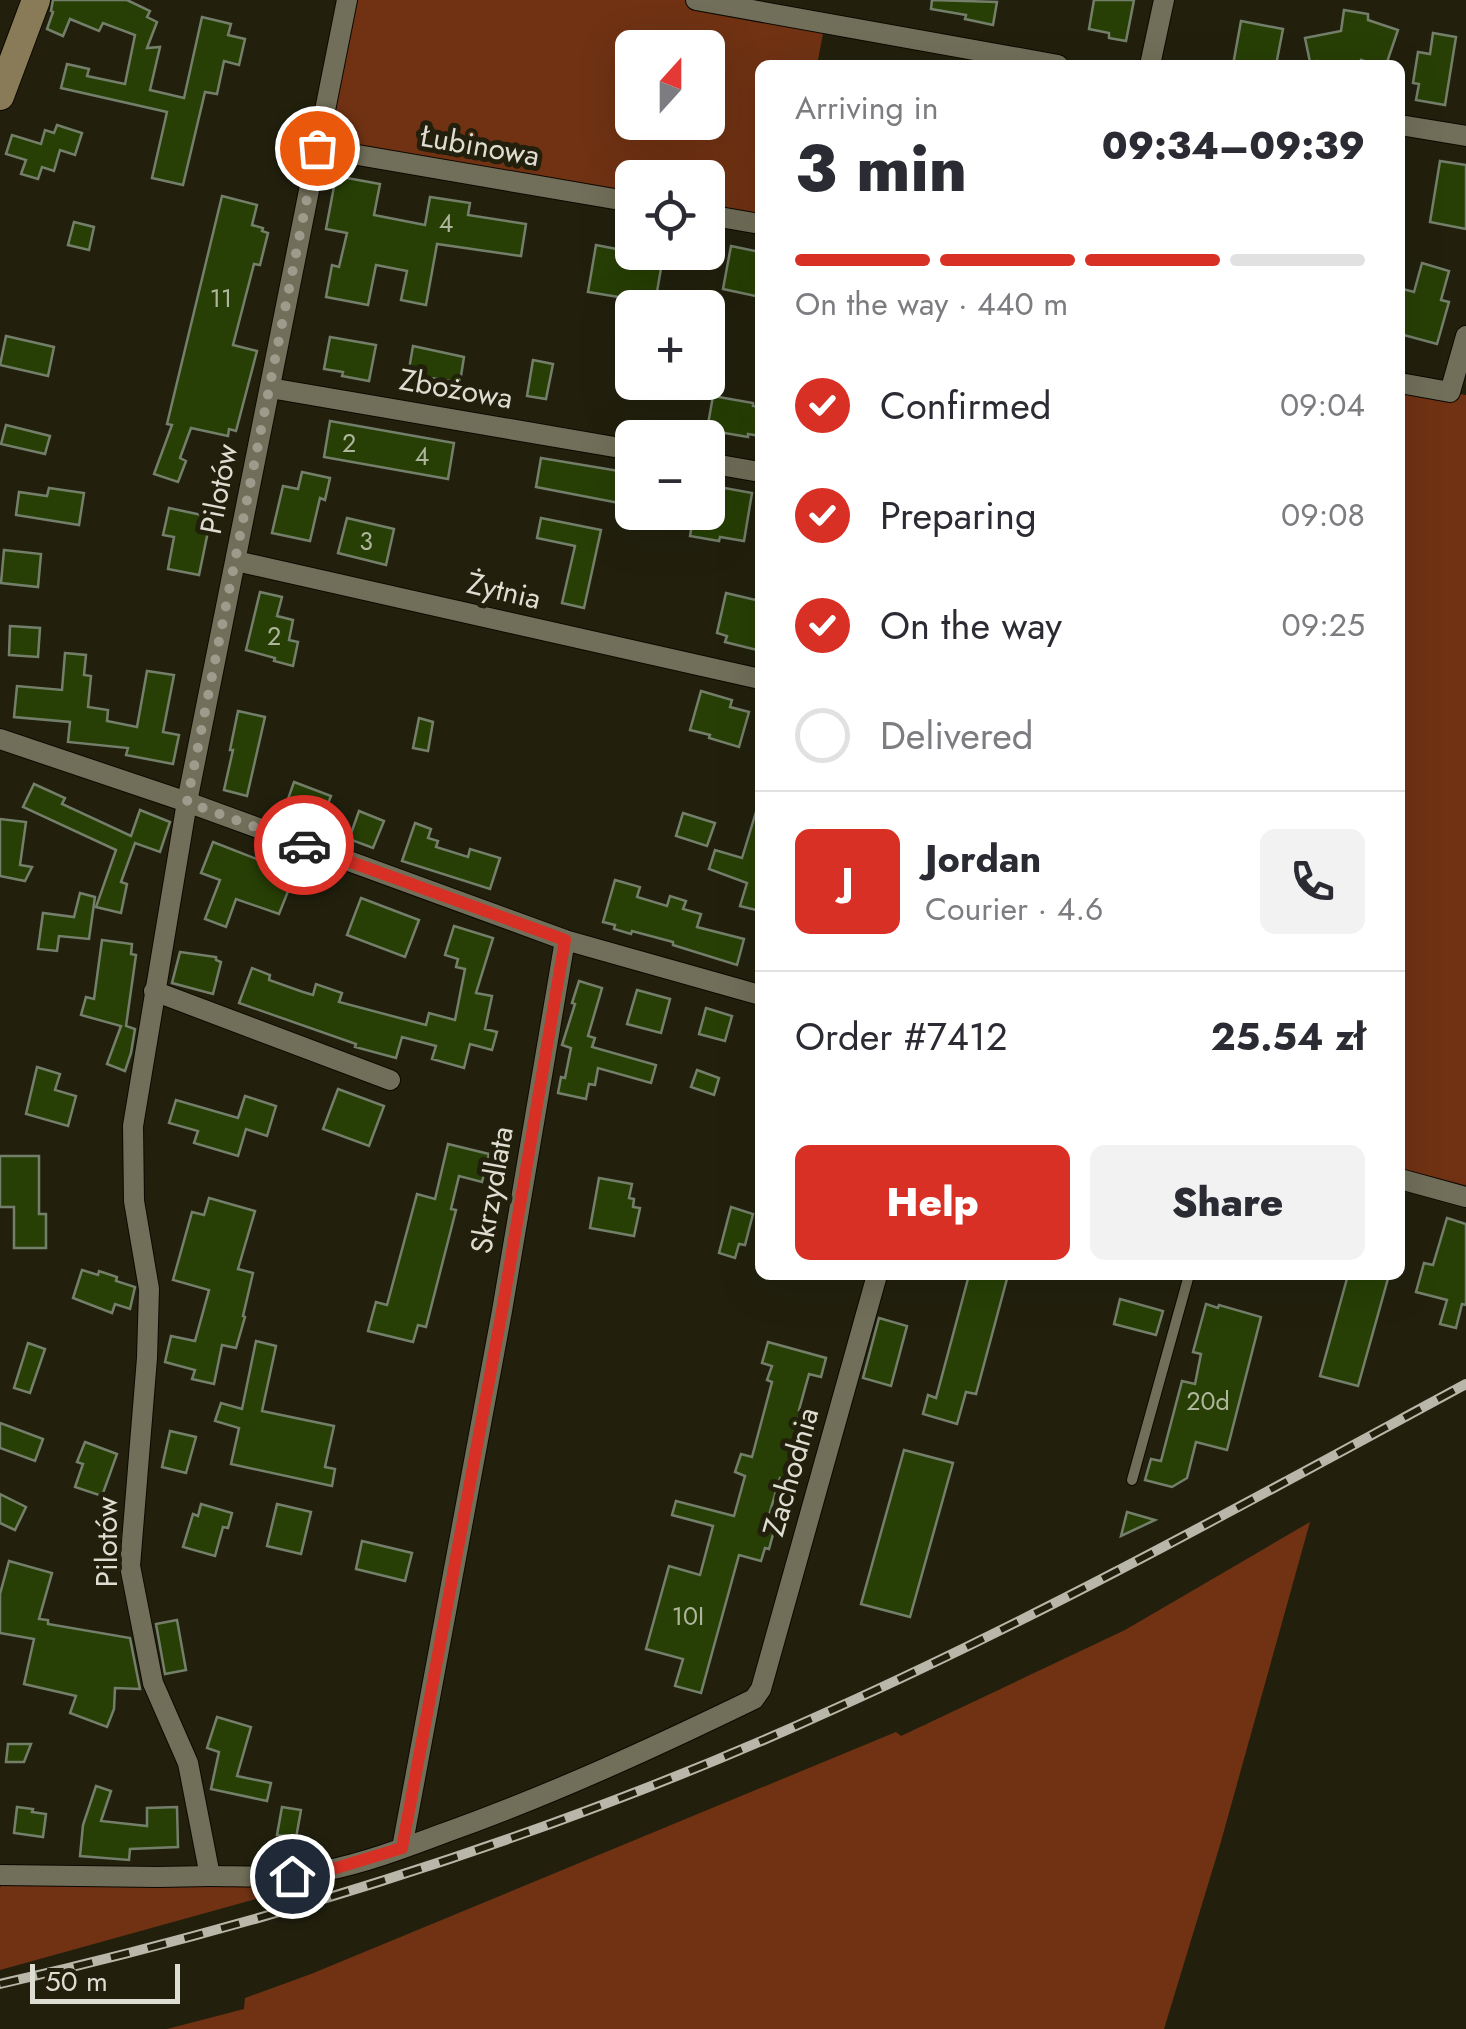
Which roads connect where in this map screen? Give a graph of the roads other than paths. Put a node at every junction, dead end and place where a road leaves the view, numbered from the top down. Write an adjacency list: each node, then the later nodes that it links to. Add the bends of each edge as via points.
1 (36, 0): 7 (street)
2 (348, 0): 10 (street, Pilotów)
3 (696, 0): 5 (street)
4 (1164, 0): 6 (street)
5 (1030, 60)
6 (1151, 60)
7 (0, 96)
8 (1405, 126): 9 (street)
9 (1466, 136)
10 (317, 148): 11 (street, Łubinowa); 16 (street, Pilotów)
11 (615, 199)
12 (725, 218): 13 (street)
13 (755, 223)
14 (1466, 336): 15 (street, via 1450,392)
15 (1405, 384)
16 (270, 388): 17 (street, Zbożowa); 20 (street, Pilotów)
17 (615, 447)
18 (725, 466): 19 (street)
19 (755, 471)
20 (236, 561): 21 (street, Żytnia); 23 (street, Pilotów)
21 (755, 678)
22 (0, 739): 23 (street)
23 (187, 802): 24 (street); 25 (street, Pilotów)
24 (565, 940): 26 (street); 33 (street, Skrzydlata)
25 (154, 991): 27 (street); 35 (street, Pilotów, via 133,1126 134,1201 150,1288 130,1566 152,1683 188,1762)
26 (755, 994)
27 (390, 1080)
28 (1405, 1180): 29 (street)
29 (1466, 1197)
30 (875, 1280): 33 (street, Zachodnia, via 754,1698 617,1765)
31 (1188, 1280): 32 (lane)
32 (1132, 1480)
33 (402, 1848): 35 (street, via 292,1876)
34 (0, 1874): 35 (street)
35 (210, 1876)

